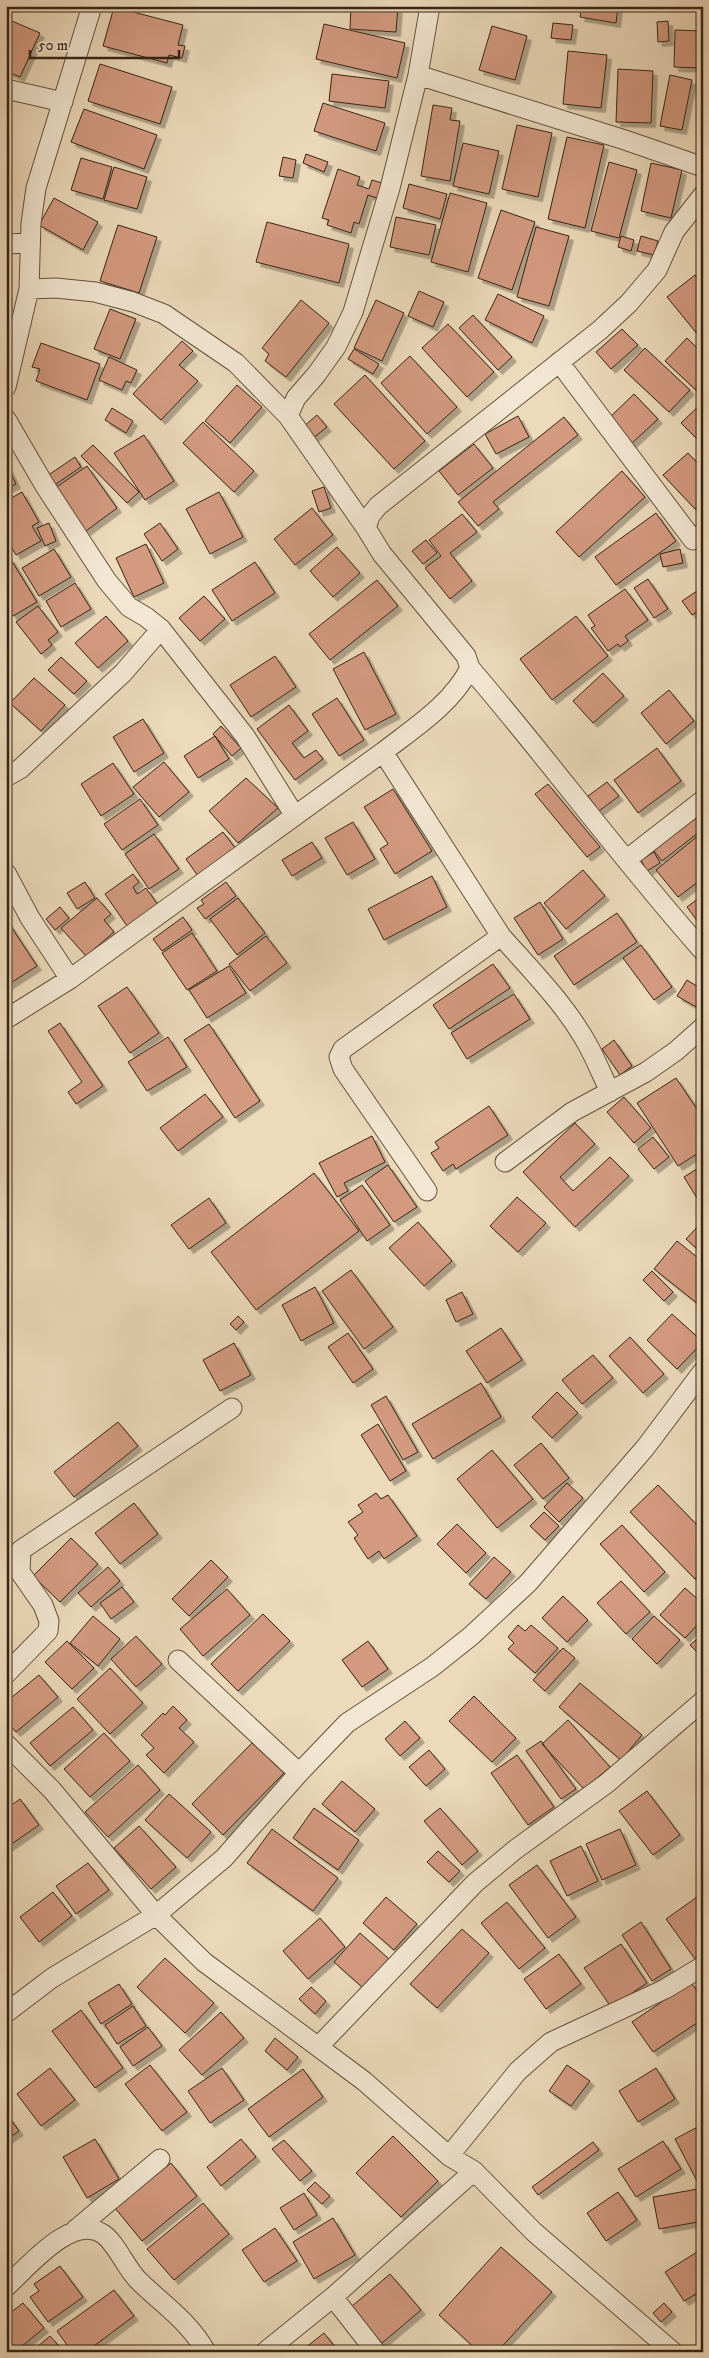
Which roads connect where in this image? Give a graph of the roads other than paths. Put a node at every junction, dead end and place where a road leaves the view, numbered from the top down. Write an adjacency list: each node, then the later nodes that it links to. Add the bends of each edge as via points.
1 (92, 6): 5 (street)
2 (430, 6): 3 (street)
3 (418, 75): 6 (street); 13 (street, via 390,188 353,312 336,347 296,398)
4 (6, 89): 5 (street)
5 (63, 102): 8 (street, via 36,188)
6 (703, 167)
7 (703, 195): 11 (street, via 674,232 657,270 629,303)
8 (30, 243): 9 (street); 10 (street)
9 (6, 244)
10 (29, 289): 12 (street); 13 (street, via 95,292 164,314 236,363)
11 (559, 362): 15 (street, via 378,506); 16 (street, via 646,480)
12 (6, 387)
13 (288, 416): 15 (street)
14 (6, 419): 17 (street, via 107,581 129,607)
15 (366, 528): 18 (street, via 382,554 456,642)
16 (700, 541)
17 (161, 629): 20 (street, via 123,673 20,769); 22 (street, via 245,736)
18 (470, 668): 19 (street, via 455,692); 23 (street)
19 (383, 752): 22 (street); 25 (street)
20 (6, 777)
21 (703, 800): 23 (street)
22 (295, 816): 27 (street)
23 (626, 860): 26 (street)
24 (6, 873): 27 (street, via 30,918)
25 (501, 936): 30 (street, via 571,1020 590,1048); 32 (street, via 340,1052 342,1069)
26 (703, 951)
27 (70, 979): 28 (street)
28 (6, 1019)
29 (703, 1028): 30 (street, via 646,1072)
30 (610, 1092): 31 (street, via 572,1112)
31 (505, 1162)
32 (427, 1191)
33 (703, 1371): 39 (street, via 645,1448 528,1583 432,1667 347,1723)
34 (232, 1408): 36 (street, via 21,1550 20,1572 50,1621 48,1631)
35 (178, 1660): 39 (street)
36 (6, 1674)
37 (703, 1701): 43 (street, via 606,1784 475,1883)
38 (6, 1744): 40 (street, via 52,1790)
39 (299, 1773): 40 (street, via 224,1858)
40 (156, 1915): 42 (street, via 52,1978); 43 (street, via 204,1962)
41 (703, 1966): 44 (street, via 666,1989 551,2042 518,2071)
42 (6, 2013)
43 (318, 2047): 44 (street, via 364,2081)
44 (449, 2156): 46 (street)
45 (160, 2159): 47 (street)
46 (474, 2171): 49 (street); 53 (street, via 534,2232)
47 (75, 2230): 48 (street, via 44,2250); 50 (street, via 91,2228 104,2235 137,2278 196,2333)
48 (6, 2287)
49 (333, 2297): 51 (street); 52 (street)
50 (206, 2352)
51 (265, 2352)
52 (376, 2352)
53 (673, 2352)

